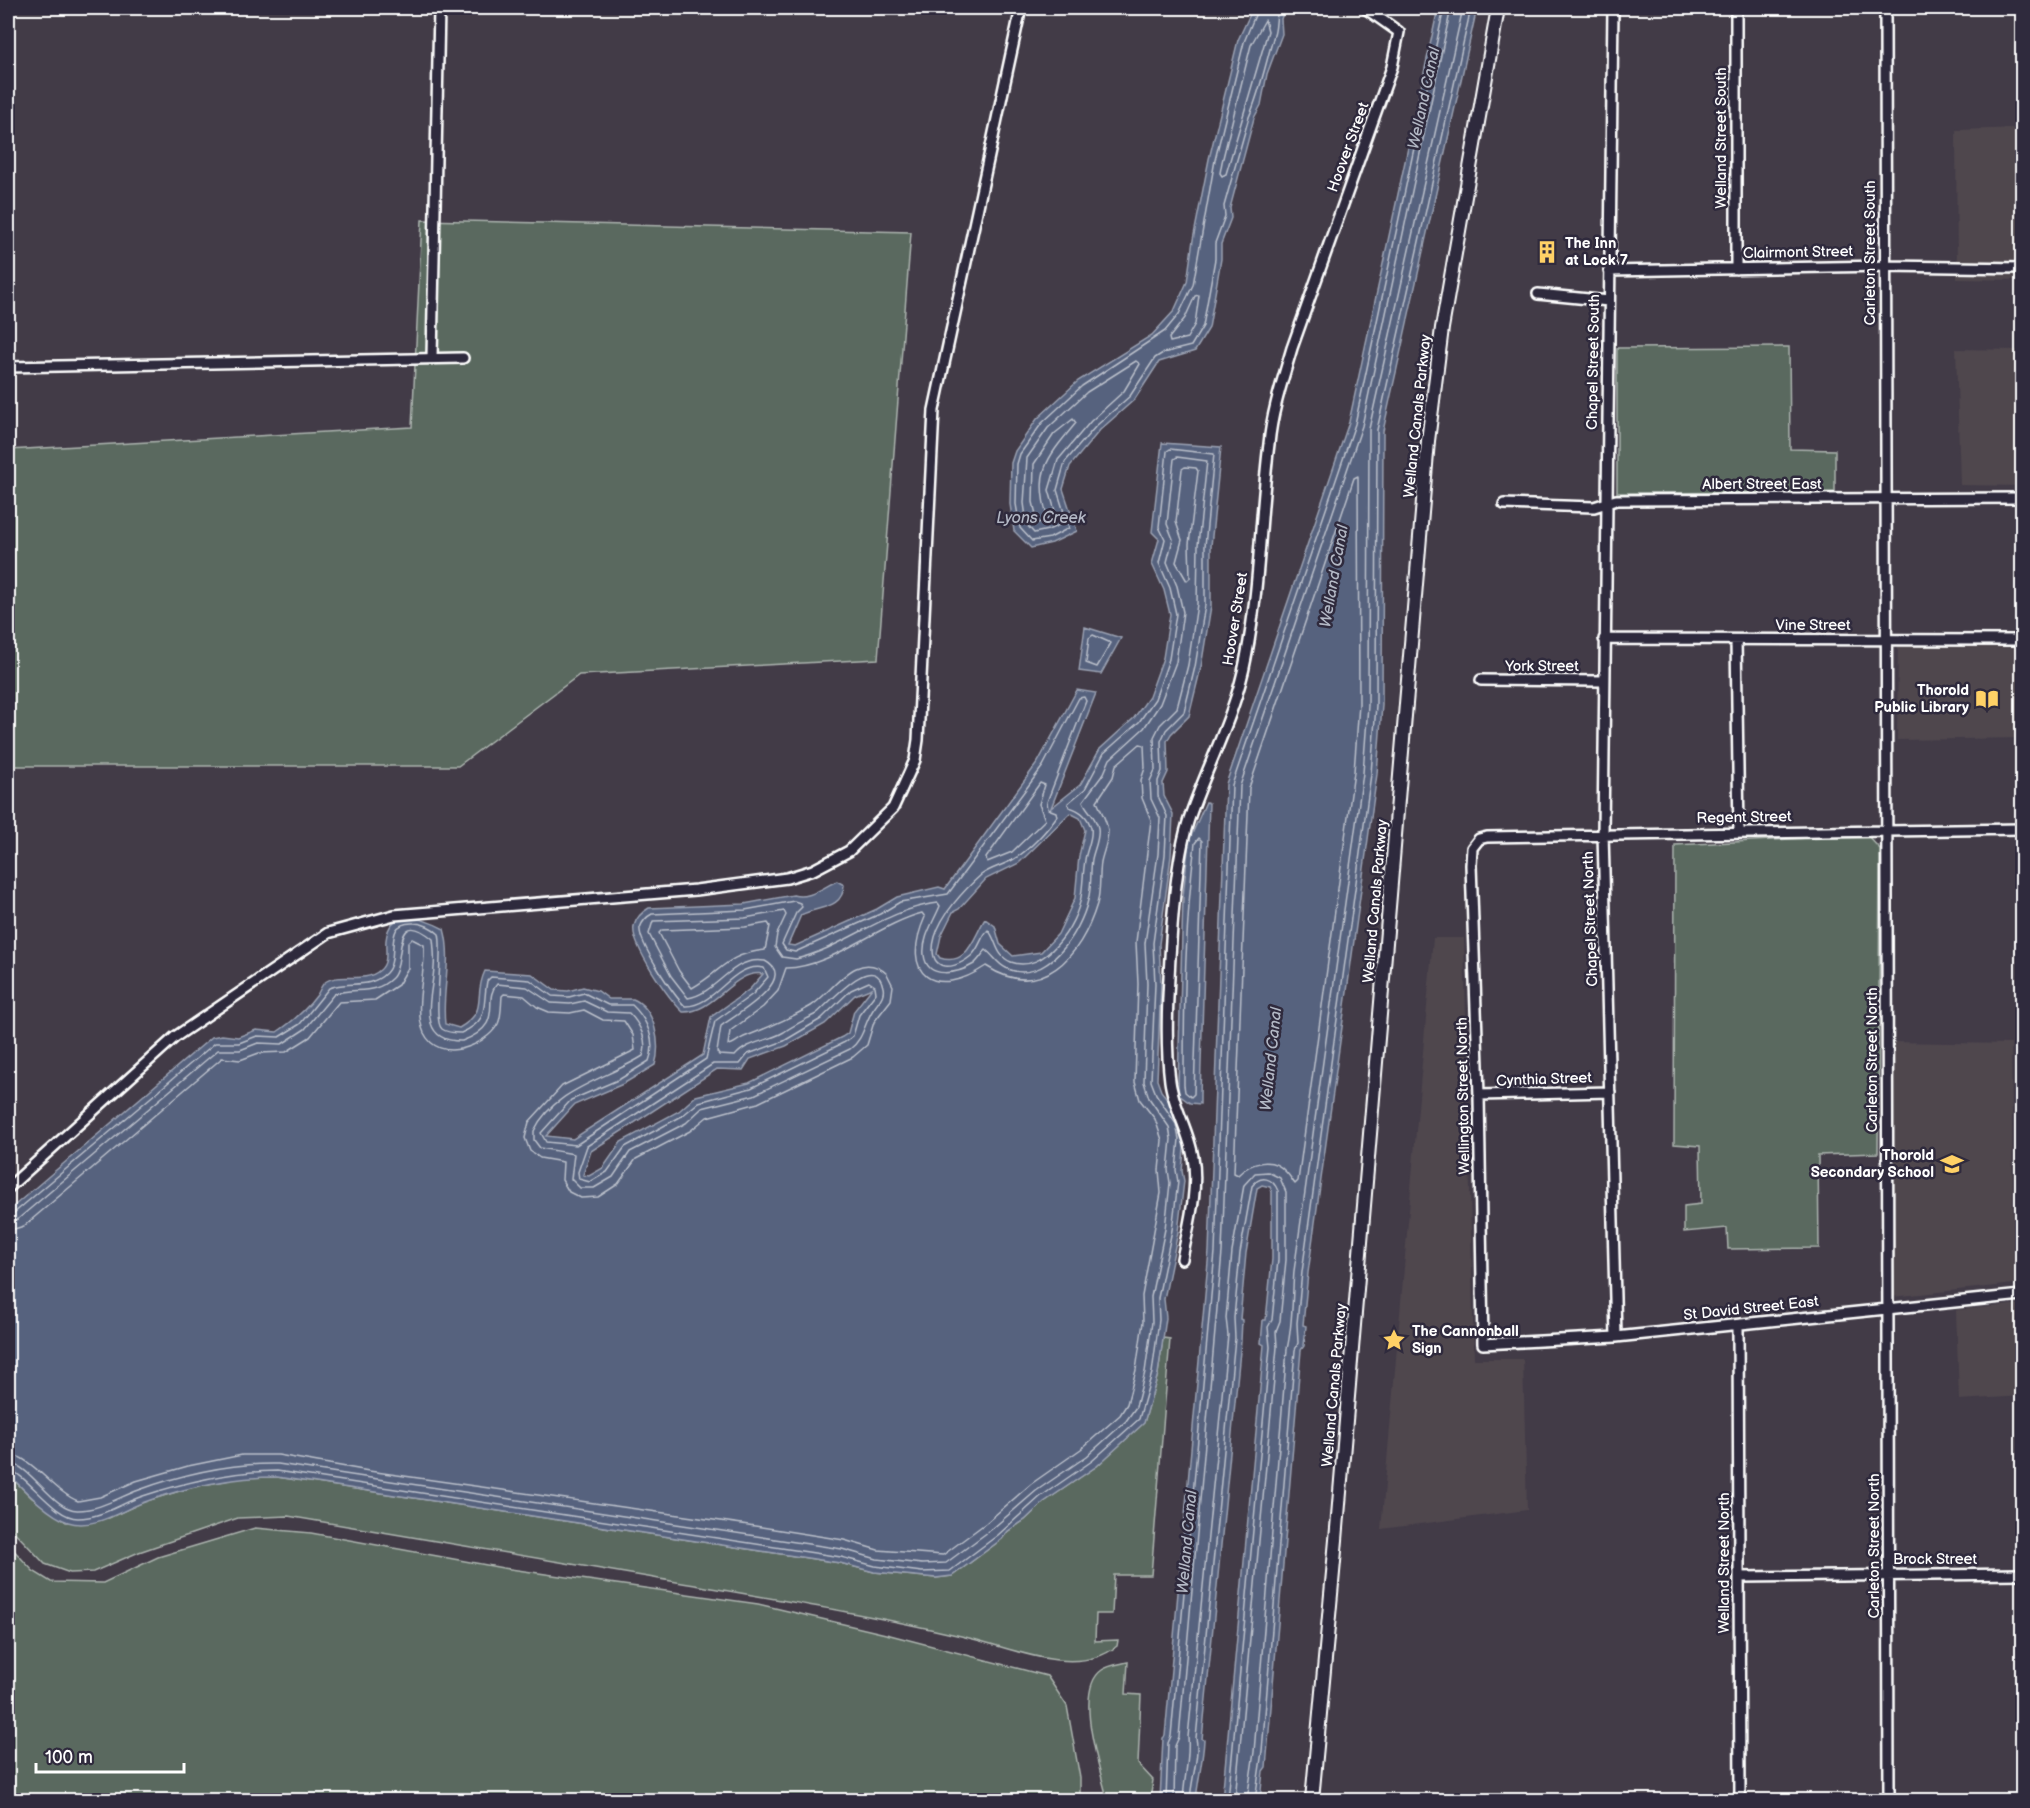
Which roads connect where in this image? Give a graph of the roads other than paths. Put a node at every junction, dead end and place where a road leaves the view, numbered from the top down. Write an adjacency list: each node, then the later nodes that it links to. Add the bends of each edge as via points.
1 (439, 8): 14 (street)
2 (1021, 8): 34 (street, via 934,410 918,740 915,760 893,808 849,851 813,870 787,878 696,890 394,915 328,933 175,1037)
3 (1365, 8): 35 (street, Hoover Street, via 1399,32 1392,67 1279,393 1269,442 1257,587 1246,660 1182,847 1168,979 1170,1083 1194,1159 1193,1199)
4 (1498, 8): 44 (street, Welland Canals Parkway, via 1446,306 1428,441)
5 (1613, 8): 11 (street, Chapel Street South)
6 (1736, 8): 9 (street, Welland Street South)
7 (1885, 8): 8 (street, Carleton Street South)
8 (1886, 266): 9 (street, Clairmont Street); 10 (street, Clairmont Street); 18 (street, Carleton Street South)
9 (1736, 268): 11 (street, Clairmont Street)
10 (2022, 268)
11 (1609, 271): 13 (street, Chapel Street South)
12 (1538, 294): 13 (street)
13 (1609, 301): 19 (street, Chapel Street South)
14 (432, 358): 15 (street); 16 (street)
15 (463, 358)
16 (8, 367)
17 (2022, 498): 18 (street, Albert Street East)
18 (1885, 499): 19 (street, Albert Street East); 22 (street, Carleton Street North)
19 (1605, 501): 20 (street, Albert Street East, via 1594,507); 21 (street, Chapel Street North)
20 (1504, 504)
21 (1604, 639): 23 (street, Vine Street); 26 (street, Chapel Street North)
22 (1885, 639): 23 (street, Vine Street); 24 (street, Vine Street); 27 (street, Carleton Street North)
23 (1736, 640): 29 (street)
24 (2022, 640)
25 (1481, 680): 26 (street, York Street)
26 (1603, 681): 30 (street, Chapel Street North)
27 (1886, 829): 28 (street, Regent Street); 29 (street, Regent Street); 37 (street, Carleton Street North)
28 (2022, 829)
29 (1739, 832): 30 (street, Regent Street)
30 (1603, 833): 31 (street, Regent Street, via 1487,837 1479,839); 32 (street, Chapel Street North)
31 (1472, 848): 33 (street, Wellington Street North)
32 (1610, 1092): 33 (street, Cynthia Street); 39 (street, Chapel Street North)
33 (1479, 1095): 40 (street, Wellington Street North)
34 (8, 1188)
35 (1182, 1259)
36 (2022, 1295): 37 (street, St David Street East)
37 (1888, 1307): 38 (street, St David Street East); 41 (street, Carleton Street North)
38 (1738, 1325): 39 (street, St David Street East); 43 (street, Welland Street North)
39 (1616, 1336): 40 (street, St David Street East)
40 (1483, 1344)
41 (1889, 1574): 42 (street, Brock Street); 43 (street, Brock Street); 46 (street, Carleton Street North)
42 (2022, 1574)
43 (1739, 1577): 45 (street, Welland Street North)
44 (1312, 1800)
45 (1740, 1800)
46 (1889, 1800)

